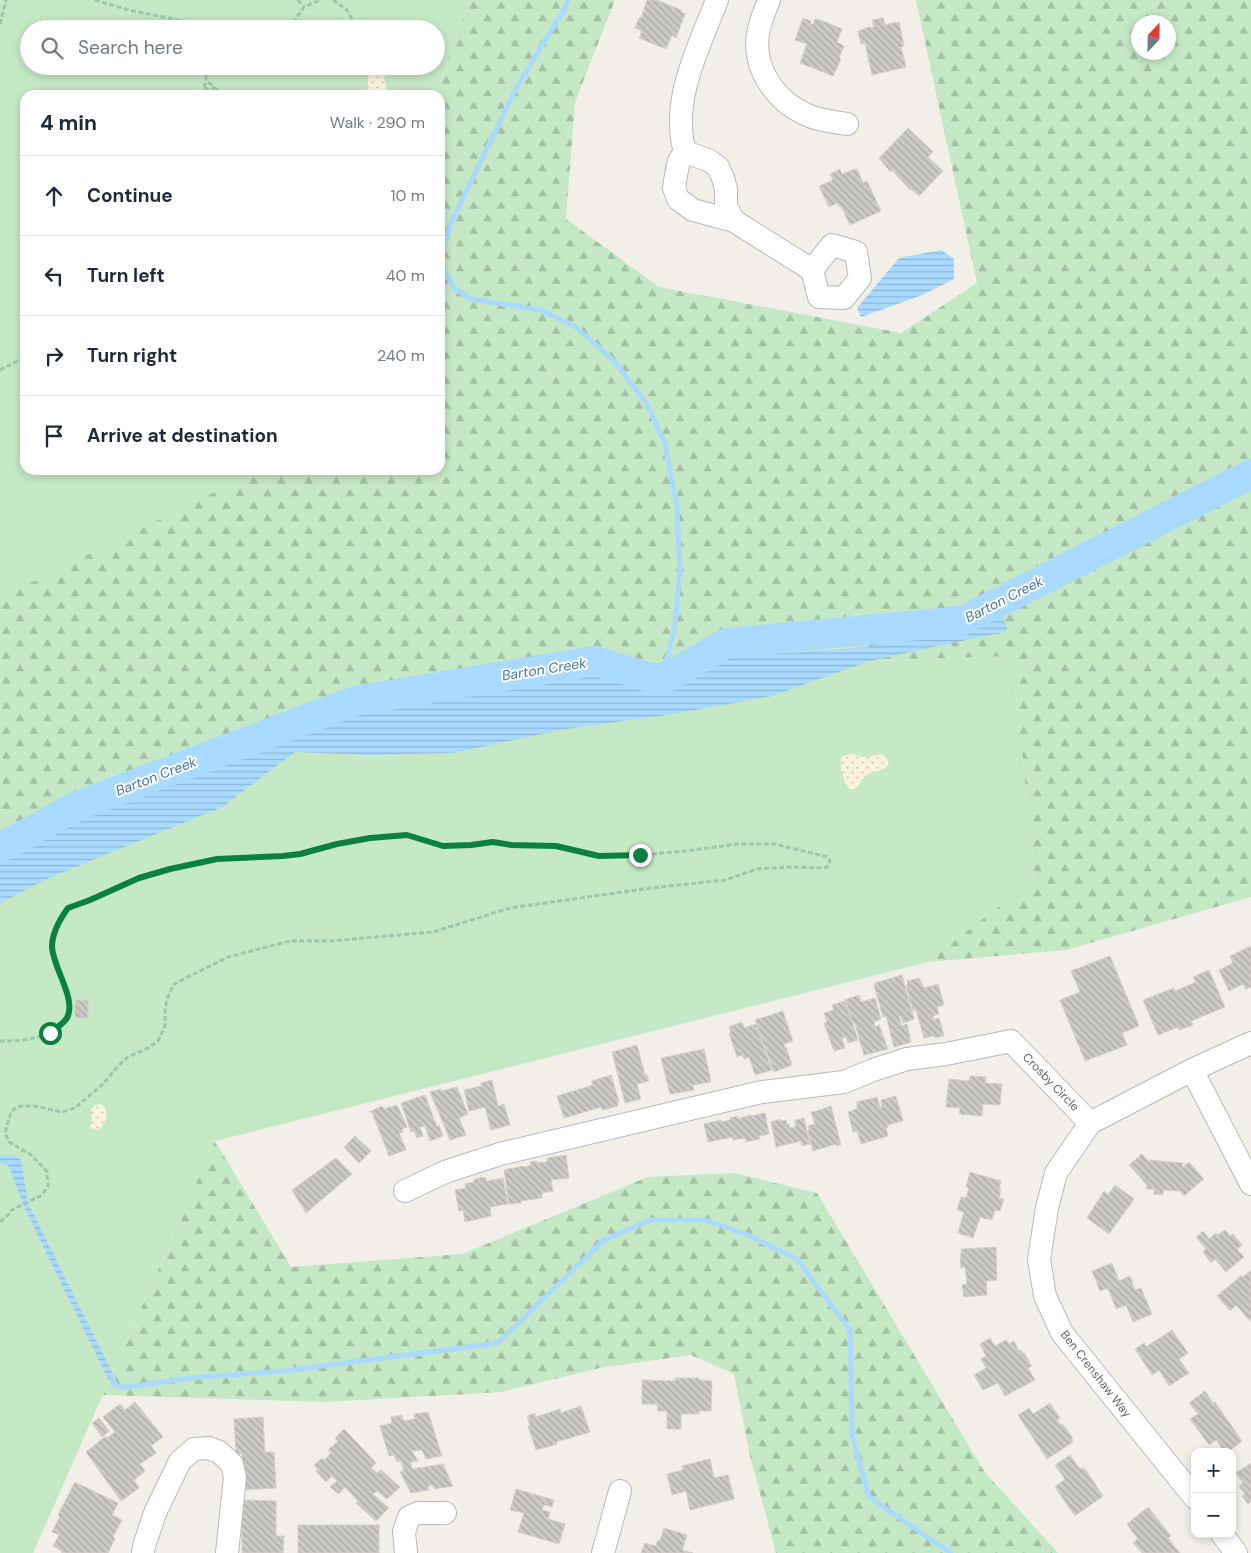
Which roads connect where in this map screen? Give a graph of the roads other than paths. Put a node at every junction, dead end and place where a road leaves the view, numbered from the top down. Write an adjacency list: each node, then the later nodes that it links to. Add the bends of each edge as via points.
1 (717, 0): 4 (street, via 688,77 682,103 681,140)
2 (768, 0): 3 (street, via 758,30 757,47 759,61 776,94 799,112)
3 (846, 124)
4 (685, 152): 5 (street, via 718,167 724,183 726,207); 5 (street, via 679,161 674,188 678,199 693,210)
5 (734, 221): 6 (street)
6 (812, 270)
7 (1251, 1043): 8 (street, Ben Crenshaw Way)
8 (1192, 1070): 9 (street, Ben Crenshaw Way); 10 (street)
9 (1090, 1123): 11 (street, Crosby Circle, via 1012,1041 907,1058 844,1082 762,1092 500,1154 445,1172); 13 (street, Ben Crenshaw Way, via 1056,1174 1046,1208 1040,1259 1045,1296 1062,1333)
10 (1251, 1184)
11 (405, 1191)
12 (620, 1491): 19 (street)
13 (1191, 1493)
14 (445, 1513): 18 (street, via 409,1517 404,1532)
15 (1225, 1538): 20 (street)
16 (143, 1553): 17 (street, via 155,1512 180,1462 194,1449 209,1448 232,1464 235,1477)
17 (226, 1553)
18 (406, 1553)
19 (603, 1553)
20 (1236, 1553)

